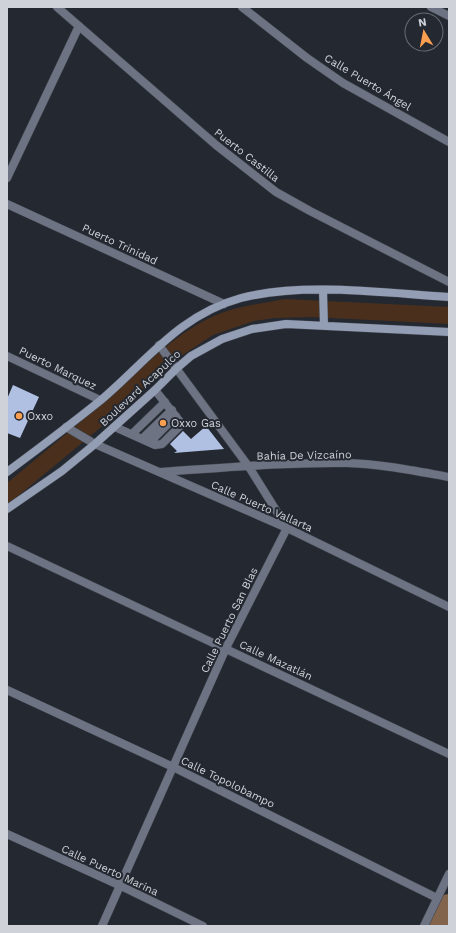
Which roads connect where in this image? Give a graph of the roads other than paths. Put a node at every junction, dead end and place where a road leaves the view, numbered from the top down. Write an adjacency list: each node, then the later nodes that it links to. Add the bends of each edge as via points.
1 (57, 7): 5 (street, Puerto Castilla)
2 (242, 7): 6 (street, Calle Puerto Ángel, via 343,83)
3 (431, 7): 4 (street)
4 (449, 16)
5 (79, 26): 7 (street); 9 (street, Puerto Castilla, via 216,145 276,192)
6 (449, 142)
7 (7, 178)
8 (7, 204): 12 (street, Puerto Trinidad)
9 (449, 282)
10 (323, 290): 11 (main road, Boulevard Acapulco); 12 (main road, Boulevard Acapulco, via 275,292); 13 (main road)
11 (449, 297)
12 (224, 304): 15 (main road, Boulevard Acapulco, via 189,322)
13 (324, 326): 14 (main road, Boulevard Acapulco); 17 (main road, Boulevard Acapulco, via 286,324 252,328 207,346)
14 (449, 332)
15 (159, 345): 17 (street); 19 (main road, Boulevard Acapulco)
16 (7, 356): 19 (street, Puerto Marquez)
17 (176, 368): 18 (main road, Boulevard Acapulco); 27 (street)
18 (155, 390): 20 (street); 22 (main road, Boulevard Acapulco)
19 (100, 400): 23 (main road, Boulevard Acapulco)
20 (165, 402): 21 (street); 24 (street)
21 (174, 413): 25 (street); 25 (street, via 181,421 181,425 162,444)
22 (114, 427): 24 (street); 26 (main road, Boulevard Acapulco)
23 (66, 428): 26 (street, Calle Puerto Vallarta); 28 (main road, Boulevard Acapulco)
24 (132, 434): 25 (street)
25 (146, 440)
26 (95, 444): 29 (street, Calle Puerto Vallarta); 31 (main road, Boulevard Acapulco)
27 (249, 467): 29 (street, Bahía De Vizcaíno); 30 (street, Bahía De Vizcaíno, via 348,463 400,468); 32 (street)
28 (7, 472)
29 (158, 472): 32 (street, Calle Puerto Vallarta)
30 (449, 477)
31 (7, 510)
32 (287, 528): 34 (street, Calle Puerto Vallarta); 35 (street, Calle Puerto San Blas)
33 (7, 546): 35 (street, Calle Mazatlán)
34 (449, 607)
35 (226, 648): 37 (street, Calle Mazatlán); 38 (street, Calle Puerto San Blas)
36 (7, 690): 38 (street, Calle Topolobampo)
37 (449, 754)
38 (173, 767): 41 (street, Calle Puerto San Blas); 42 (street, Calle Topolobampo)
39 (7, 834): 41 (street, Calle Puerto Marina)
40 (449, 874): 42 (street)
41 (121, 886): 43 (street, Calle Puerto San Blas); 44 (street, Calle Puerto Marina)
42 (437, 898): 45 (street)
43 (102, 926)
44 (203, 926)
45 (424, 926)

